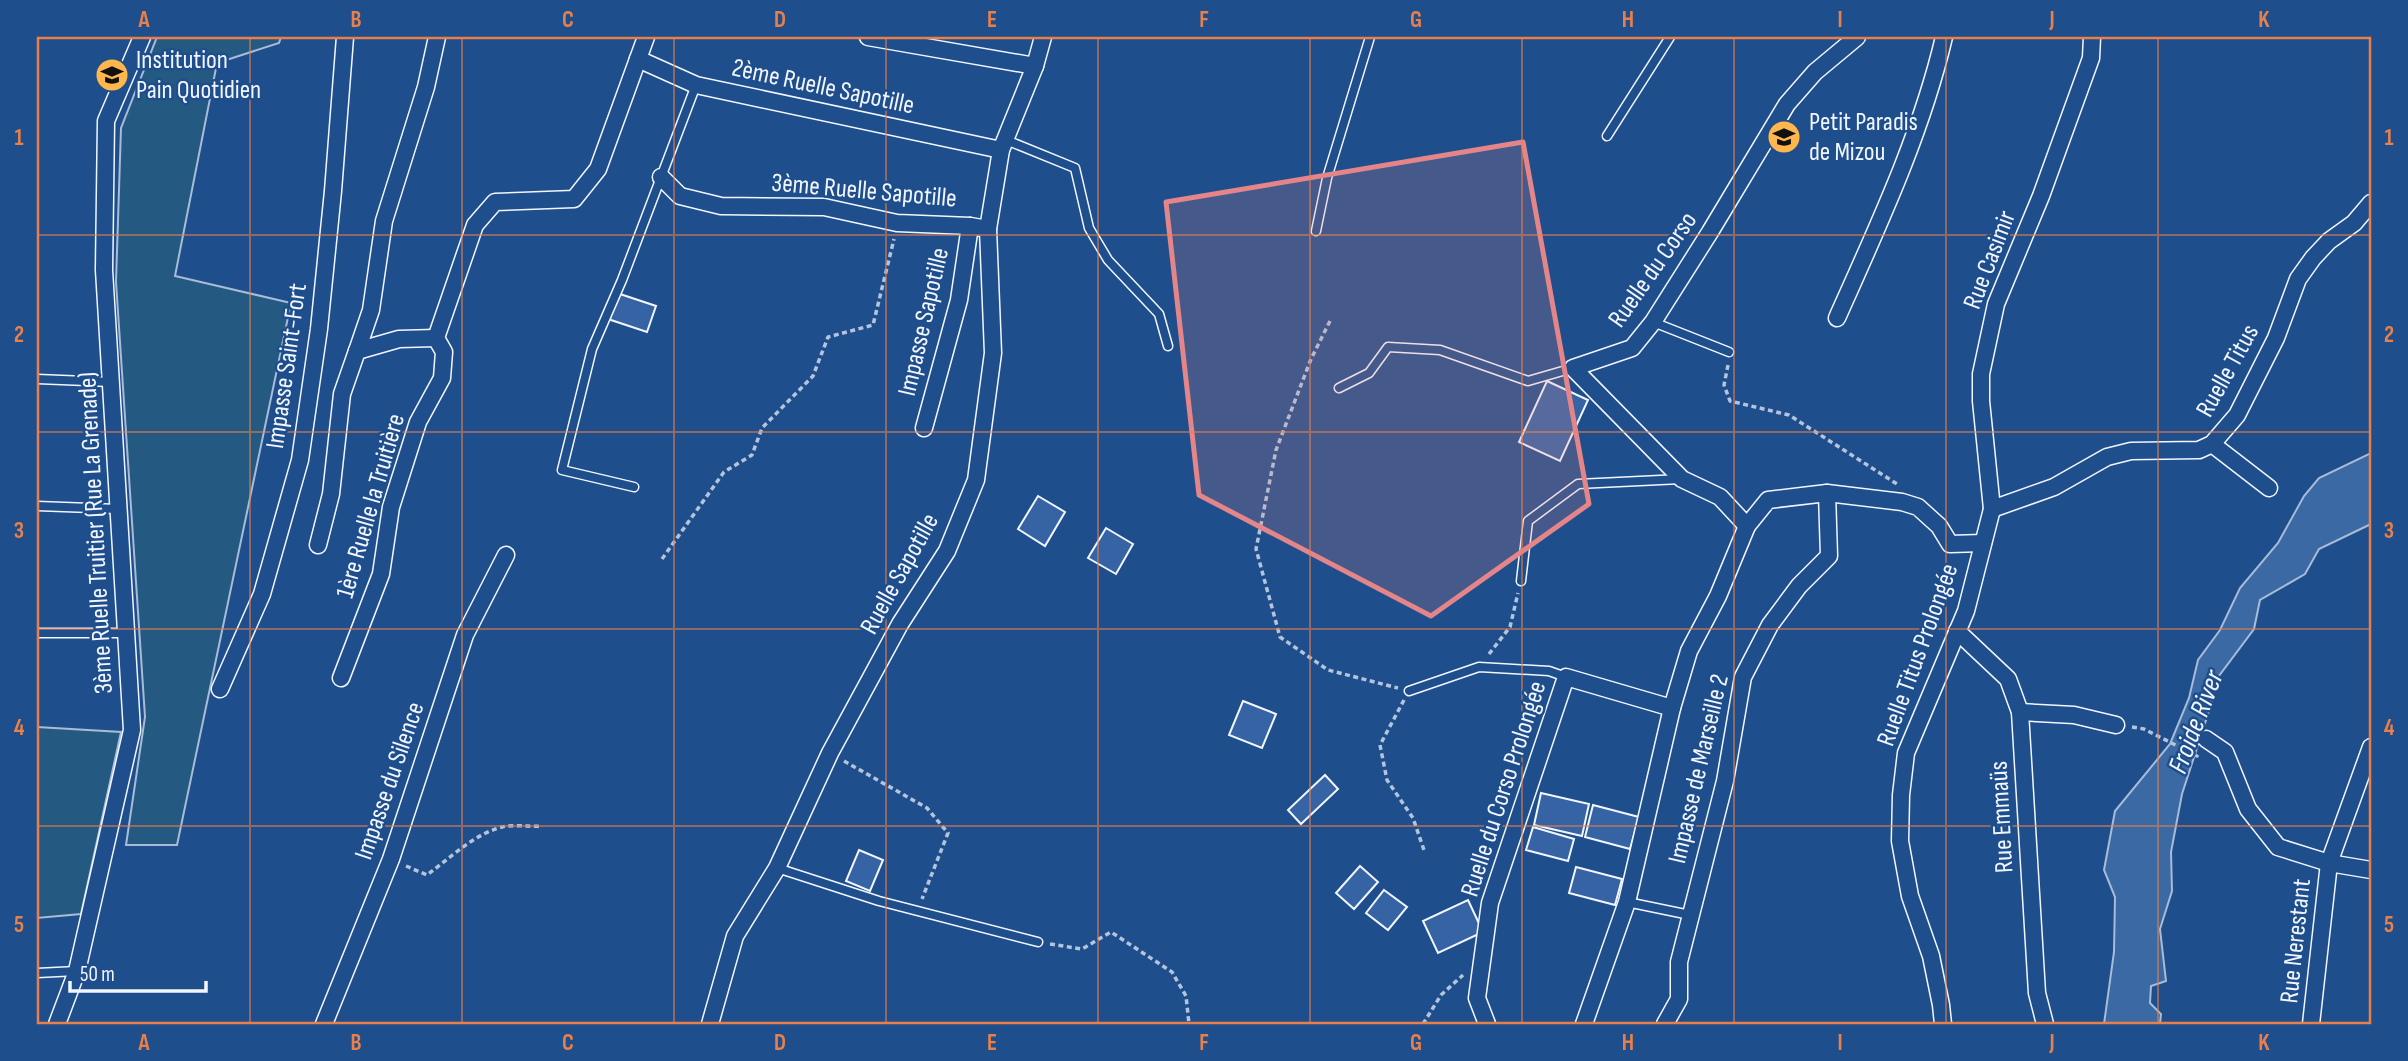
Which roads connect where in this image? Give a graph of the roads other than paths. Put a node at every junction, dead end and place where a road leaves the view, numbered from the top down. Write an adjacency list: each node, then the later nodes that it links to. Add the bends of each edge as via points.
1 (142, 37): 30 (street, 3ème Ruelle Truitier (Rue La Grenade), via 106,121 104,270)
2 (345, 37): 51 (street, Impasse Saint-Fort, via 319,329 300,460 262,594)
3 (437, 37): 26 (street, via 384,221 371,310)
4 (646, 37): 12 (street)
5 (868, 37): 13 (street)
6 (1043, 37): 13 (street, Ruelle Sapotille)
7 (1370, 37): 21 (lane, via 1327,178)
8 (1670, 37): 15 (lane)
9 (1857, 37): 23 (street, Ruelle du Corso, via 1815,72 1787,104)
10 (1944, 37): 22 (street, via 1899,177)
11 (2092, 37): 40 (street, Rue Casimir, via 2091,58 1996,304 1981,374)
12 (638, 59): 14 (street, 2ème Ruelle Sapotille); 24 (street, via 598,169 574,199 495,202 475,225)
13 (1035, 66): 16 (street, Ruelle Sapotille)
14 (696, 85): 16 (street, 2ème Ruelle Sapotille); 17 (lane)
15 (1607, 136)
16 (1004, 145): 20 (street, Ruelle Sapotille); 25 (lane, via 1075,168 1089,228 1108,260 1158,314)
17 (661, 177): 19 (street, 3ème Ruelle Sapotille, via 680,196 721,205 824,207 897,223); 35 (lane, via 592,349 562,470)
18 (2371, 203): 33 (street, Ruelle Titus, via 2312,258 2298,279 2276,338 2237,415)
19 (970, 226): 20 (street, 3ème Ruelle Sapotille); 32 (street, Impasse Sapotille, via 959,300)
20 (988, 229): 59 (street, Ruelle Sapotille, via 993,353 976,480 947,551 900,624 830,753)
21 (1316, 232)
22 (1837, 318)
23 (1653, 322): 27 (lane); 28 (street, Ruelle du Corso, via 1632,348)
24 (436, 338): 26 (street, via 399,339); 50 (street, 1ère Ruelle la Truitière, via 444,352 442,378 418,422 391,508 382,574)
25 (1168, 346)
26 (357, 351): 43 (street, via 342,394 331,495)
27 (1729, 352)
28 (1573, 368): 31 (lane, Ruelle du Corso, via 1528,381 1440,351 1388,347 1369,373); 34 (street)
29 (37, 379): 30 (lane)
30 (111, 382): 39 (street, 3ème Ruelle Truitier (Rue La Grenade))
31 (1339, 388)
32 (924, 428)
33 (2212, 444): 36 (street); 40 (street, Ruelle Titus, via 2199,450 2131,451 2107,457 2054,487)
34 (1682, 480): 41 (street, via 1720,497); 45 (lane, via 1578,484 1528,521)
35 (634, 487)
36 (2269, 488)
37 (1827, 493): 41 (street, via 1768,500); 42 (street, via 1902,495 1940,526 1950,544); 62 (street, Impasse de Marseille 2, via 1829,556 1770,625 1743,677 1725,781)
38 (37, 506): 39 (lane)
39 (118, 509): 48 (street, 3ème Ruelle Truitier (Rue La Grenade))
40 (1992, 509): 42 (street, Ruelle Titus Prolongée)
41 (1748, 526): 53 (street, via 1689,652)
42 (1983, 543): 46 (street, Ruelle Titus Prolongée)
43 (318, 544)
44 (506, 555): 67 (street, Impasse du Silence, via 465,635 391,859)
45 (1521, 581)
46 (1957, 631): 54 (street, Rue Emmaüs, via 2008,679); 72 (street, Ruelle Titus Prolongée, via 1906,753 1901,795 1902,855 1910,896 1931,956)
47 (37, 633): 48 (lane)
48 (126, 633): 64 (street, 3ème Ruelle Truitier (Rue La Grenade), via 132,730)
49 (1566, 677): 52 (lane, via 1549,671 1479,667); 53 (street, Ruelle du Corso Prolongée); 69 (street, Ruelle du Corso Prolongée, via 1490,903 1477,998)
50 (341, 678)
51 (220, 689)
52 (1409, 691)
53 (1672, 708): 61 (street)
54 (2020, 712): 55 (street, via 2074,715); 73 (street, Rue Emmaüs, via 2037,993)
55 (2116, 725)
56 (2206, 739): 58 (street, via 2225,752 2248,809 2278,847)
57 (2371, 747): 58 (street, Rue Nerestant)
58 (2329, 863): 60 (street); 74 (street, Rue Nerestant)
59 (778, 868): 63 (lane, via 879,901); 68 (street, Ruelle Sapotille, via 735,936)
60 (2371, 870)
61 (1627, 902): 62 (lane); 70 (street)
62 (1690, 915): 71 (street, Impasse de Marseille 2, via 1678,962 1678,999)
63 (1038, 942)
64 (77, 971): 65 (lane); 66 (street, 3ème Ruelle Truitier (Rue La Grenade))
65 (37, 973)
66 (57, 1024)
67 (324, 1024)
68 (710, 1024)
69 (1487, 1024)
70 (1584, 1024)
71 (1665, 1024)
72 (1943, 1024)
73 (2045, 1024)
74 (2311, 1024)

